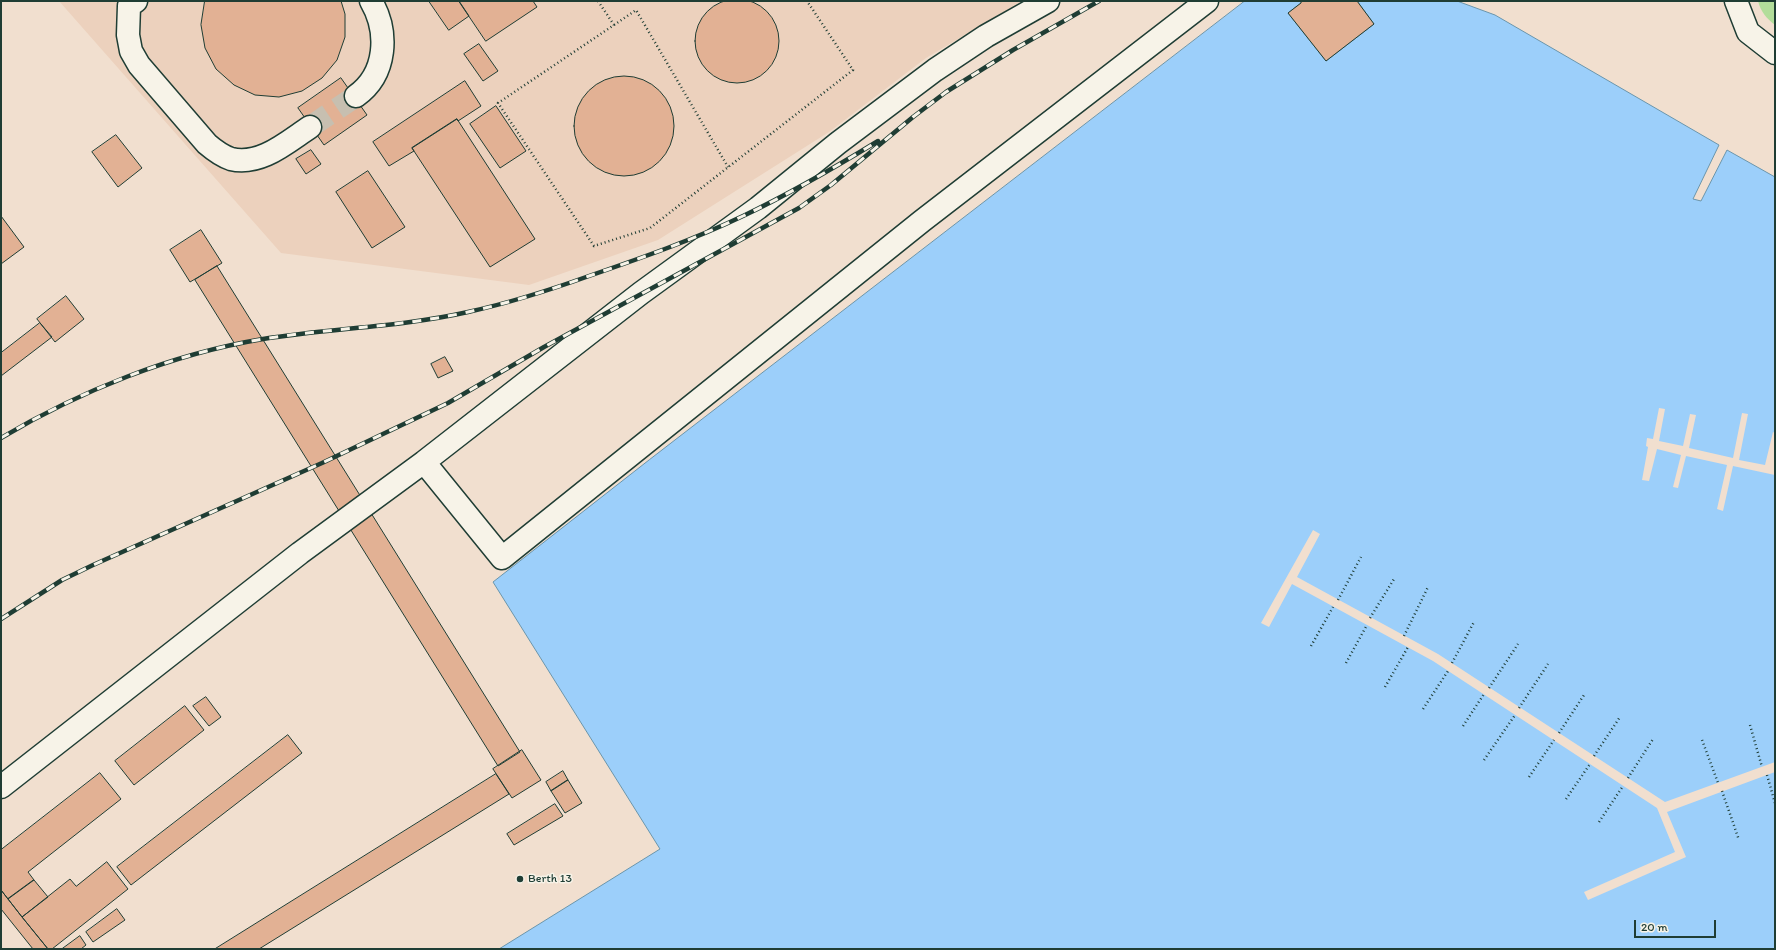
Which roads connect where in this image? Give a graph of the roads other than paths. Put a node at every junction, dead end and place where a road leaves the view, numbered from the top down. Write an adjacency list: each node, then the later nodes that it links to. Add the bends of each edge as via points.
1 (371, 1): 7 (lane, via 381,28 382,55 370,83)
2 (1048, 1): 9 (lane, via 986,36 935,70 838,143 758,208 641,293)
3 (1207, 1): 9 (lane, via 922,221 502,558)
4 (1736, 1): 6 (lane, via 1748,32)
5 (130, 3): 8 (lane, via 128,35 131,51 139,65 207,144 220,154 231,159 258,158 271,153)
6 (1775, 53)
7 (356, 96)
8 (310, 127)
9 (424, 462): 10 (lane, via 300,553)
10 (1, 787)

